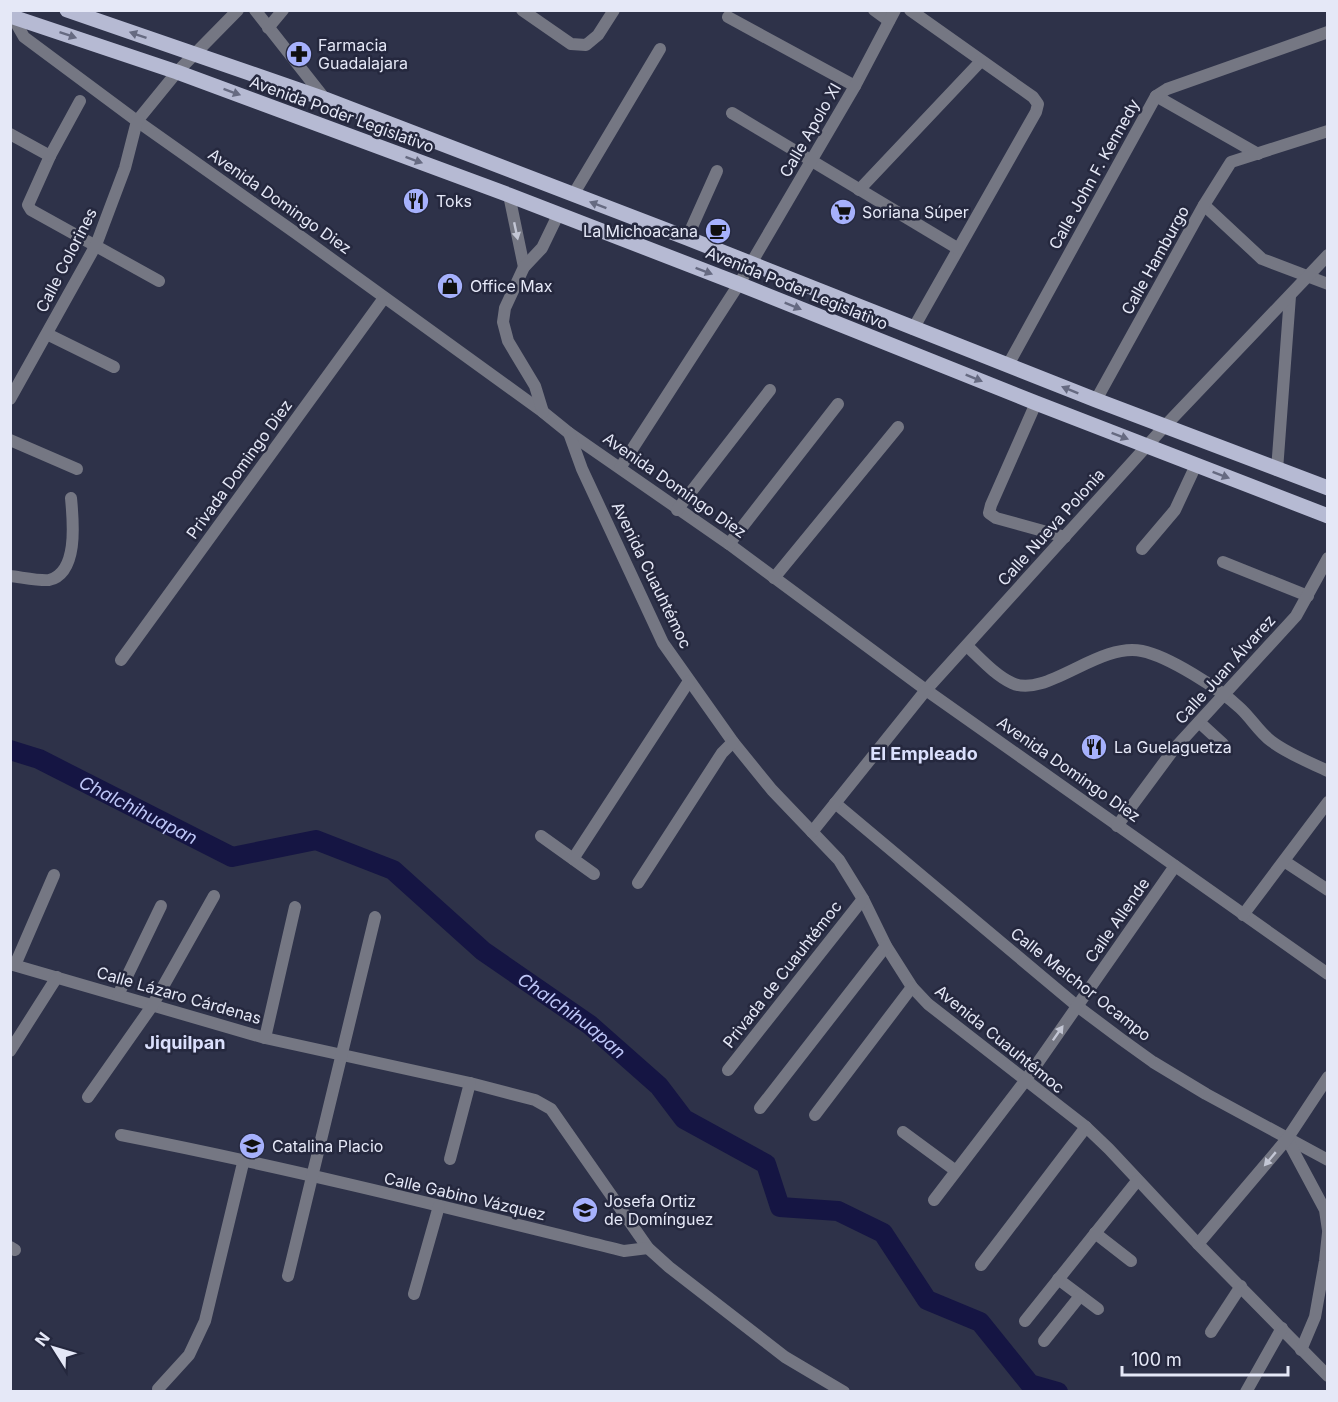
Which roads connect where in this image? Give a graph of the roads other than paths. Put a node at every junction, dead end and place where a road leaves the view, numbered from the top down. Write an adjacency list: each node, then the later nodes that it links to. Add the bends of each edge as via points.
1 (67, 10): 15 (main road, Avenida Poder Legislativo, one-way to 1)
2 (238, 10): 15 (street, Calle Colorines)
3 (255, 10): 12 (street)
4 (283, 10): 12 (street)
5 (522, 10): 6 (street, via 570,44 586,45 598,35)
6 (614, 10)
7 (874, 10): 10 (street)
8 (910, 10): 16 (street)
9 (12, 16): 17 (main road, Avenida Poder Legislativo, one-way to 17); 23 (street, Avenida Domingo Diez, via 24,37)
10 (892, 16): 18 (street, Calle Apolo XI)
11 (728, 17): 18 (street)
12 (268, 28): 20 (street)
13 (1328, 32): 19 (street, Calle John F. Kennedy)
14 (660, 49): 32 (street)
15 (194, 54): 17 (street, Calle Colorines); 20 (main road, Avenida Poder Legislativo)
16 (981, 61): 30 (street); 37 (street, via 1038,104)
17 (177, 72): 23 (street, Calle Colorines); 31 (main road, Avenida Poder Legislativo, one-way to 31)
18 (855, 86): 28 (street, Calle Apolo XI)
19 (1156, 96): 26 (street); 49 (street, Calle John F. Kennedy)
20 (325, 99): 32 (main road, Avenida Poder Legislativo)
21 (80, 101): 27 (street)
22 (732, 113): 28 (street)
23 (137, 121): 36 (street, Calle Colorines, via 125,168); 46 (street, Avenida Domingo Diez)
24 (1328, 131): 26 (street, Calle Hamburgo)
25 (10, 134): 27 (street)
26 (1258, 154): 33 (street, Calle Hamburgo, via 1231,162)
27 (50, 156): 36 (street, via 28,205)
28 (812, 162): 30 (street); 39 (street, Calle Apolo XI)
29 (717, 171): 35 (street)
30 (859, 190): 37 (street)
31 (508, 195): 34 (main road, Avenida Poder Legislativo); 40 (street, one-way to 40)
32 (573, 195): 35 (main road, Avenida Poder Legislativo, one-way to 32)
33 (1204, 206): 41 (street, via 1262,260); 53 (street, Calle Hamburgo)
34 (558, 215): 40 (street, via 542,248); 43 (main road, Avenida Poder Legislativo, one-way to 43)
35 (687, 238): 39 (main road, Avenida Poder Legislativo)
36 (96, 245): 42 (street); 48 (street, Calle Colorines)
37 (957, 248): 47 (street)
38 (1328, 255): 41 (street, Calle Nueva Polonia)
39 (750, 264): 43 (street, Calle Apolo XI); 47 (main road, Avenida Poder Legislativo)
40 (524, 267): 56 (street, via 509,296 503,322 508,341 535,386)
41 (1308, 277): 44 (street); 45 (street, Calle Nueva Polonia)
42 (159, 281)
43 (739, 284): 54 (main road, Avenida Poder Legislativo, one-way to 54); 63 (street, Calle Apolo XI)
44 (1328, 284)
45 (1290, 296): 58 (street, Calle Nueva Polonia); 65 (street)
46 (384, 298): 56 (street, Avenida Domingo Diez); 79 (street, Privada Domingo Diez)
47 (913, 329): 49 (main road, Avenida Poder Legislativo)
48 (47, 334): 50 (street); 52 (street, Calle Colorines)
49 (1008, 365): 53 (main road, Avenida Poder Legislativo, one-way to 49)
50 (114, 367)
51 (770, 390): 68 (street)
52 (10, 399)
53 (1096, 400): 58 (main road, Avenida Poder Legislativo)
54 (1036, 403): 61 (main road, Avenida Poder Legislativo, one-way to 61); 70 (street, via 989,513)
55 (838, 404): 71 (street)
56 (543, 412): 59 (street, Avenida Domingo Diez)
57 (898, 426): 76 (street)
58 (1164, 427): 61 (street, Calle Nueva Polonia); 65 (main road, Avenida Poder Legislativo)
59 (569, 433): 63 (street, Avenida Domingo Diez); 80 (street, Avenida Cuauhtémoc, via 663,643)
60 (10, 440): 64 (street)
61 (1147, 446): 62 (main road, Avenida Poder Legislativo); 70 (street, Calle Nueva Polonia)
62 (1196, 465): 69 (main road, Avenida Poder Legislativo, one-way to 69); 72 (street, via 1175,510)
63 (621, 468): 68 (street, Avenida Domingo Diez)
64 (77, 469)
65 (1277, 470): 66 (main road, Avenida Poder Legislativo)
66 (1328, 488)
67 (71, 498): 75 (street, via 74,535 70,557 61,572 49,580)
68 (677, 510): 71 (street, Avenida Domingo Diez)
69 (1328, 516)
70 (1065, 537): 78 (street, Calle Nueva Polonia)
71 (729, 544): 76 (street, Avenida Domingo Diez)
72 (1142, 549)
73 (1328, 558): 77 (street, Calle Juan Álvarez)
74 (1223, 562): 77 (street)
75 (10, 576)
76 (774, 578): 81 (street, Avenida Domingo Diez)
77 (1308, 596): 82 (street, Calle Juan Álvarez, via 1296,616)
78 (967, 646): 81 (street, Calle Nueva Polonia); 82 (street, via 1015,685 1032,686 1051,680 1121,650 1141,651 1179,667)
79 (121, 660)
80 (689, 681): 84 (street, Avenida Cuauhtémoc); 92 (street)
81 (926, 690): 88 (street, Calle Nueva Polonia); 89 (street, Avenida Domingo Diez)
82 (1223, 695): 83 (street, Calle Juan Álvarez); 86 (street, via 1271,741)
83 (1199, 722): 85 (street); 89 (street, Calle Juan Álvarez)
84 (733, 742): 90 (street, Avenida Cuauhtémoc); 97 (street)
85 (1223, 744)
86 (1328, 771)
87 (1328, 802): 93 (street)
88 (835, 803): 90 (street, Calle Nueva Polonia); 112 (street, Calle Melchor Ocampo)
89 (1117, 826): 94 (street, Avenida Domingo Diez)
90 (812, 832): 100 (street, Avenida Cuauhtémoc, via 839,860)
91 (541, 836): 92 (street)
92 (573, 859): 95 (street)
93 (1284, 861): 98 (street); 103 (street)
94 (1175, 866): 103 (street, Avenida Domingo Diez); 112 (street, Calle Allende)
95 (594, 874)
96 (54, 875): 106 (street)
97 (638, 883)
98 (1328, 890)
99 (214, 896): 111 (street)
100 (862, 899): 105 (street, Avenida Cuauhtémoc); 116 (street, Privada de Cuauhtémoc)
101 (161, 906): 110 (street)
102 (295, 907): 113 (street)
103 (1243, 915): 107 (street, Avenida Domingo Diez)
104 (375, 916): 115 (street)
105 (886, 946): 109 (street, Avenida Cuauhtémoc); 121 (street)
106 (13, 965): 108 (street, Calle Lázaro Cárdenas)
107 (1328, 974)
108 (57, 977): 110 (street, Calle Lázaro Cárdenas); 114 (street)
109 (912, 987): 118 (street, Avenida Cuauhtémoc); 122 (street)
110 (118, 995): 111 (street, Calle Lázaro Cárdenas)
111 (152, 1006): 113 (street, Calle Lázaro Cárdenas); 120 (street)
112 (1077, 1006): 118 (street, Calle Allende, one-way to 112); 126 (street, Calle Melchor Ocampo, via 1153,1062)
113 (265, 1038): 115 (street, Calle Lázaro Cárdenas)
114 (10, 1051)
115 (340, 1054): 119 (street, Calle Lázaro Cárdenas); 131 (street)
116 (728, 1070)
117 (1328, 1077): 126 (street)
118 (1025, 1081): 123 (street, Avenida Cuauhtémoc); 130 (street, Calle Allende)
119 (470, 1083): 127 (street); 138 (street, Calle Lázaro Cárdenas, via 535,1100 550,1109)
120 (88, 1097)
121 (760, 1108)
122 (815, 1115)
123 (1086, 1127): 132 (street, Avenida Cuauhtémoc); 140 (street)
124 (903, 1132): 130 (street)
125 (121, 1135): 128 (street, Calle Gabino Vázquez)
126 (1287, 1139): 129 (street, Calle Melchor Ocampo); 135 (street, via 1325,1210); 137 (street, one-way to 137)
127 (450, 1158)
128 (244, 1159): 131 (street, Calle Gabino Vázquez); 155 (street, via 206,1321 189,1355)
129 (1328, 1160)
130 (956, 1171): 133 (street, Calle Allende)
131 (310, 1177): 134 (street, Calle Gabino Vázquez); 141 (street)
132 (1137, 1180): 136 (street); 137 (street, Avenida Cuauhtémoc)
133 (934, 1200)
134 (439, 1206): 138 (street, Calle Gabino Vázquez, via 624,1251); 145 (street)
135 (1328, 1231): 144 (street)
136 (1095, 1233): 139 (street); 142 (street)
137 (1198, 1244): 143 (street, Avenida Cuauhtémoc)
138 (648, 1248): 154 (street, Calle Lázaro Cárdenas)
139 (1131, 1261)
140 (981, 1265)
141 (288, 1276)
142 (1058, 1279): 146 (street); 148 (street)
143 (1241, 1286): 149 (street, Avenida Cuauhtémoc); 150 (street)
144 (1324, 1291): 152 (street)
145 (414, 1294)
146 (1080, 1296): 147 (street); 151 (street)
147 (1098, 1309)
148 (1024, 1321)
149 (1282, 1328): 152 (street, Avenida Cuauhtémoc); 157 (street)
150 (1211, 1332)
151 (1044, 1341)
152 (1301, 1350): 153 (street, Avenida Cuauhtémoc)
153 (1328, 1376)
154 (829, 1388): 156 (street, Calle Lázaro Cárdenas)
155 (158, 1389)
156 (844, 1392)
157 (1246, 1392)

